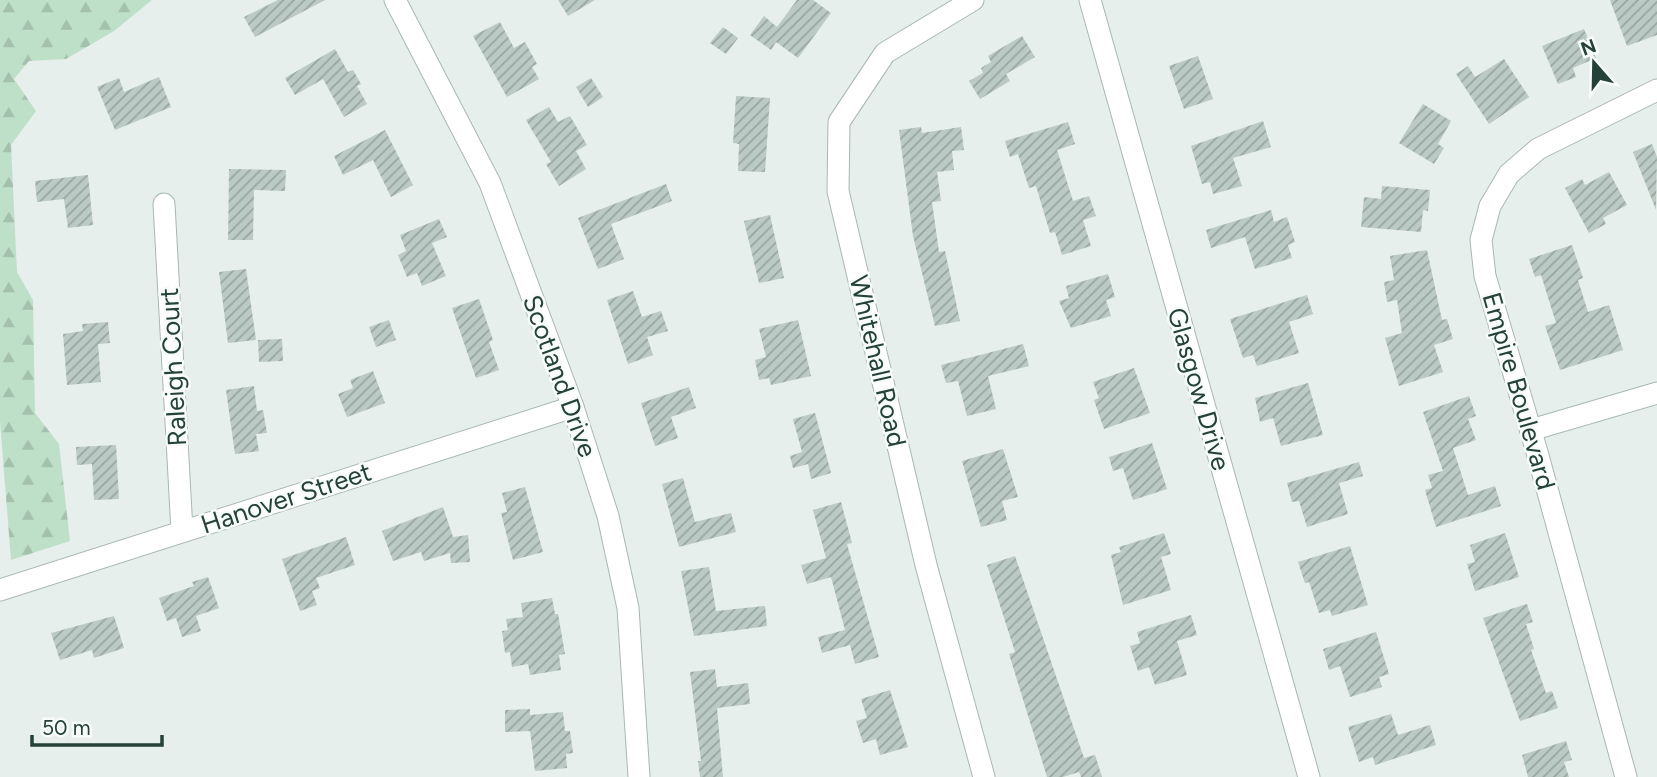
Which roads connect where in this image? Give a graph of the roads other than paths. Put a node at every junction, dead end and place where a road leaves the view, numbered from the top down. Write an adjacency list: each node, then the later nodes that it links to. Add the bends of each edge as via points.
1 (395, 0): 7 (street, Scotland Drive, via 489,183)
2 (973, 0): 12 (street, Whitehall Road, via 885,53 839,122 838,191 926,565)
3 (1090, 0): 13 (street, Glasgow Drive)
4 (1657, 90): 8 (street, Empire Boulevard, via 1538,149 1509,174 1490,206 1481,240 1485,276)
5 (164, 204): 9 (street, Raleigh Court)
6 (1657, 393): 8 (street)
7 (573, 407): 9 (street, Hanover Street); 11 (street, Scotland Drive, via 608,516 628,608)
8 (1531, 430): 14 (street, Empire Boulevard)
9 (181, 531): 10 (street, Hanover Street)
10 (0, 590)
11 (639, 777)
12 (984, 777)
13 (1309, 777)
14 (1626, 777)

